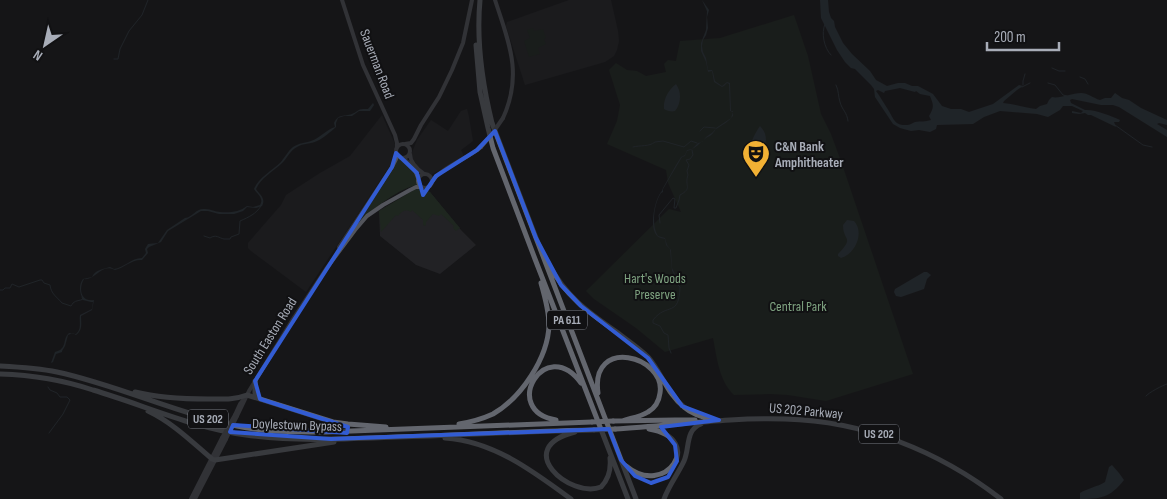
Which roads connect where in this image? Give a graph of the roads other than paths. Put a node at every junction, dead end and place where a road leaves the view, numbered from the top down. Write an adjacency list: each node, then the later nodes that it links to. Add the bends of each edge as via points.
1 (342, 0): 6 (main road, Sauerman Road, via 363,65)
2 (472, 0): 7 (main road, via 464,40 452,70 412,142)
3 (478, 0): 5 (highway, PA 611)
4 (495, 0): 13 (main road, South Easton Road, bridge, via 512,61 512,90 508,105 481,147 440,173)
5 (477, 37): 15 (highway, PA 611, via 492,123); 16 (highway, PA 611, via 480,92 488,128)
6 (394, 135): 7 (main road); 8 (main road)
7 (405, 144): 8 (main road); 9 (main road, via 410,148)
8 (396, 151): 10 (main road); 17 (main road, South Easton Road, via 392,167)
9 (410, 154): 10 (main road); 11 (main road, via 412,162)
10 (402, 158): 12 (main road)
11 (424, 174): 12 (main road); 13 (main road, via 430,176)
12 (418, 178): 14 (main road)
13 (432, 182): 14 (main road, South Easton Road, via 428,187)
14 (421, 187): 17 (main road, South Easton Road, via 400,195 371,213)
15 (536, 238): 26 (highway, PA 611); 27 (highway, via 557,279 576,301 636,346 682,406 700,416)
16 (535, 259): 22 (highway, PA 611); 32 (highway, via 549,320 547,341 539,363 518,392 498,410 476,420)
17 (326, 269): 20 (main road, South Easton Road)
18 (0, 366): 21 (highway, Doylestown Bypass / US 202, via 56,372)
19 (0, 374): 25 (highway, Doylestown Bypass / US 202, via 57,380)
20 (255, 382): 23 (main road, South Easton Road); 24 (highway, via 255,393)
21 (107, 386): 23 (highway, via 178,398 236,399); 31 (highway, Doylestown Bypass / US 202, via 193,415 258,429 316,432)
22 (587, 392): 30 (highway, via 573,374 557,367 539,373 530,388 531,402 541,415 554,420); 37 (highway, PA 611)
23 (246, 396): 24 (highway); 38 (main road, South Easton Road, bridge)
24 (260, 399): 31 (highway, via 348,424)
25 (125, 400): 36 (highway, Doylestown Bypass / US 202, via 202,425 246,435 294,439); 38 (highway, via 169,422)
26 (599, 401): 28 (highway, via 598,376 608,362 626,356 648,367 660,384 657,402 647,413); 39 (highway, PA 611)
27 (719, 420): 29 (highway, US 202 Parkway / US 202); 42 (highway, US 202 Parkway / US 202, via 786,419 849,426 910,445 946,462)
28 (622, 421): 29 (highway, US 202 Parkway / US 202); 30 (highway, Doylestown Bypass / US 202, bridge)
29 (711, 421): 33 (highway, US 202 Parkway / US 202); 47 (highway, via 699,424 692,431 684,462)
30 (579, 422): 32 (highway, Doylestown Bypass / US 202)
31 (422, 428): 32 (highway, Doylestown Bypass / US 202)
32 (438, 428)
33 (639, 428): 34 (highway, Doylestown Bypass / US 202, bridge); 40 (highway, via 657,430 673,442 677,461)
34 (582, 430): 35 (highway, Doylestown Bypass / US 202); 37 (highway, via 561,436 547,453 547,465 557,482 581,493 596,490 608,477)
35 (419, 436): 36 (highway, Doylestown Bypass / US 202); 44 (highway, via 468,441 493,450 535,473)
36 (367, 438): 38 (highway)
37 (609, 452): 45 (highway, PA 611)
38 (213, 459): 43 (main road, South Easton Road)
39 (621, 460): 41 (highway); 46 (highway, PA 611)
40 (668, 476)
41 (641, 480)
42 (1001, 498)
43 (193, 499)
44 (571, 499)
45 (628, 499)
46 (636, 499)
47 (664, 499)

